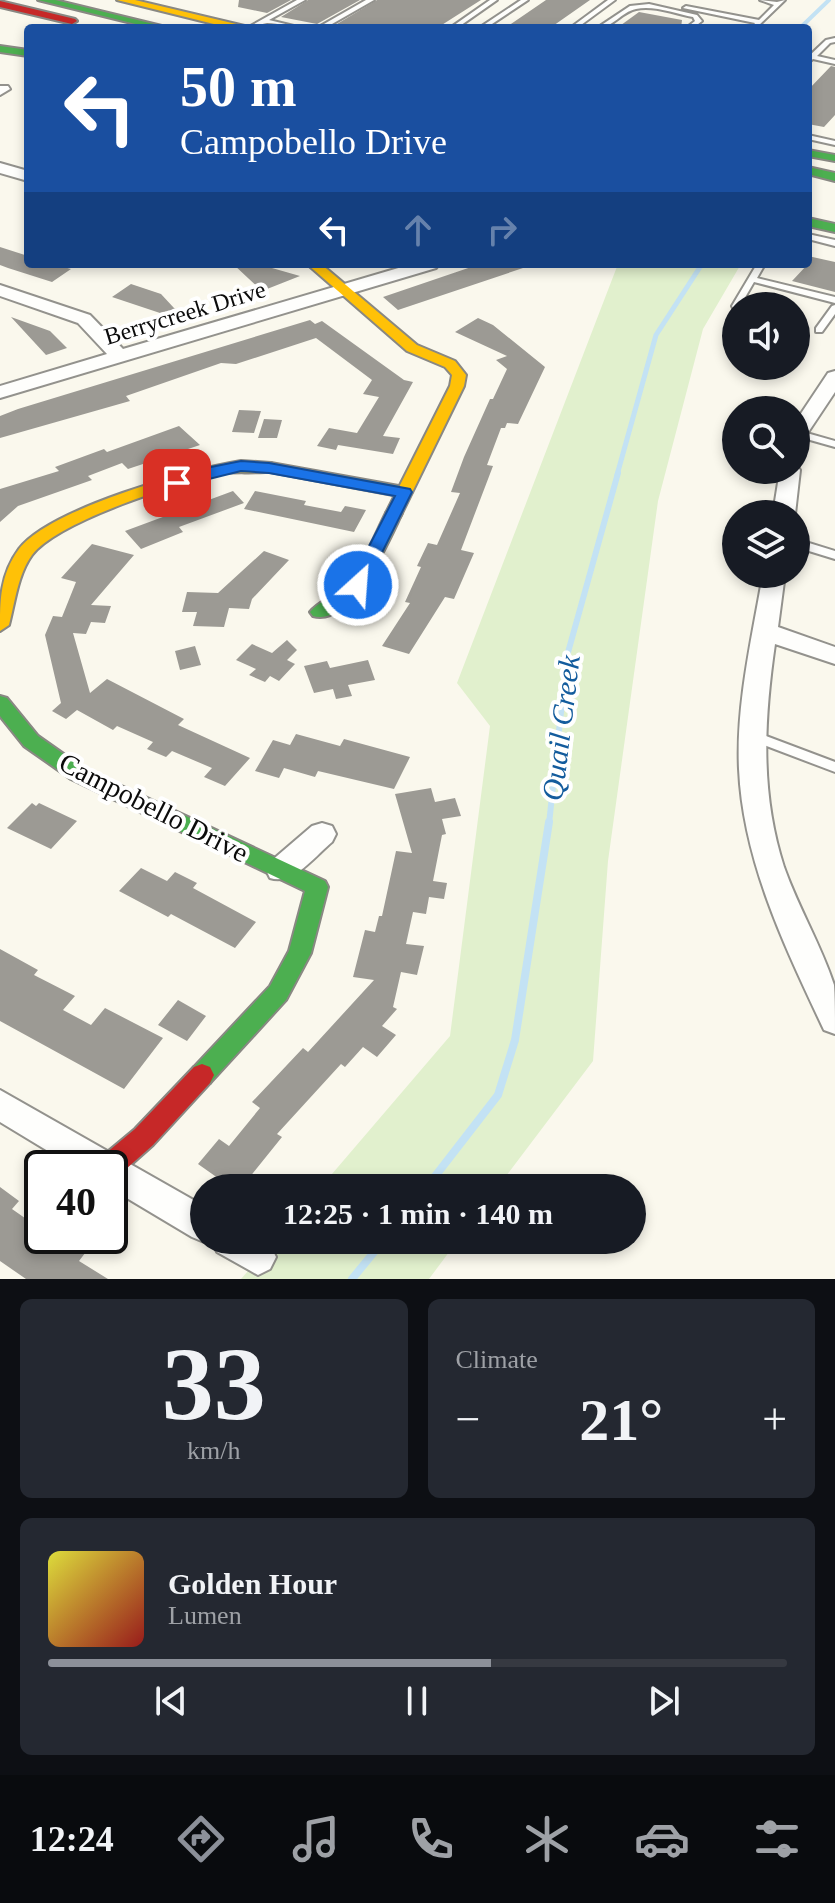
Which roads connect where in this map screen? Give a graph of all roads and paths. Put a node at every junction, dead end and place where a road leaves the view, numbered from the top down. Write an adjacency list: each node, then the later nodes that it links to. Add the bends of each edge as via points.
1 (43, 0): 16 (main road)
2 (122, 0): 17 (main road)
3 (302, 0): 18 (lane)
4 (371, 0): 19 (lane)
5 (494, 0): 12 (lane)
6 (525, 0): 13 (lane)
7 (612, 0): 22 (lane)
8 (648, 0): 25 (lane)
9 (763, 0): 10 (lane)
10 (780, 2): 26 (lane)
11 (0, 4): 15 (main road)
12 (484, 7): 13 (lane); 20 (lane)
13 (507, 12): 21 (lane)
14 (0, 22): 27 (main road)
15 (85, 24)
16 (148, 24)
17 (228, 24)
18 (258, 24)
19 (344, 24)
20 (459, 24)
21 (488, 24)
22 (579, 24)
23 (606, 24): 24 (lane, via 632,7 649,6 695,16 699,21)
24 (695, 24)
25 (753, 24)
26 (758, 24)
27 (24, 28)
28 (835, 40): 29 (lane)
29 (822, 47): 31 (lane); 33 (lane)
30 (0, 49): 32 (main road)
31 (835, 50)
32 (24, 52)
33 (812, 57)
34 (812, 59): 35 (lane)
35 (835, 62)
36 (812, 138): 37 (lane)
37 (835, 143)
38 (812, 154): 39 (main road)
39 (835, 158)
40 (0, 168): 42 (street)
41 (812, 174): 43 (main road)
42 (24, 175)
43 (835, 179)
44 (812, 223): 45 (main road)
45 (835, 228)
46 (812, 237): 47 (lane)
47 (835, 243)
48 (318, 268): 52 (main road)
49 (416, 268): 52 (street, Berrycreek Drive)
50 (759, 268): 51 (lane)
51 (752, 279): 54 (lane); 55 (lane)
52 (344, 289): 58 (street, Berrycreek Drive); 64 (main road, via 412,348 450,364 459,375)
53 (0, 290): 58 (street, via 84,319)
54 (745, 292)
55 (835, 300)
56 (835, 308): 57 (lane)
57 (819, 330)
58 (120, 358): 60 (street, Berrycreek Drive)
59 (831, 389): 61 (street)
60 (0, 392)
61 (810, 417)
62 (810, 438): 63 (lane)
63 (835, 444)
64 (404, 492): 68 (main road, via 358,585); 69 (main road, via 269,468 241,466 202,473 58,527 35,542 19,561)
65 (810, 547): 66 (lane)
66 (835, 555)
67 (772, 588): 70 (street)
68 (319, 612)
69 (0, 625)
70 (766, 632): 71 (street); 73 (street)
71 (835, 656)
72 (0, 703): 76 (main road, Campobello Drive, via 31,741 78,774)
73 (753, 736): 74 (lane); 77 (street, via 758,820 777,885)
74 (835, 767)
75 (322, 834): 76 (street, Campobello Drive)
76 (280, 870): 81 (main road, Campobello Drive, via 317,887 291,973)
77 (824, 968): 78 (street)
78 (835, 1020)
79 (0, 1105): 80 (street)
80 (76, 1150)
81 (128, 1151)
82 (128, 1181): 83 (street)
83 (190, 1217)

